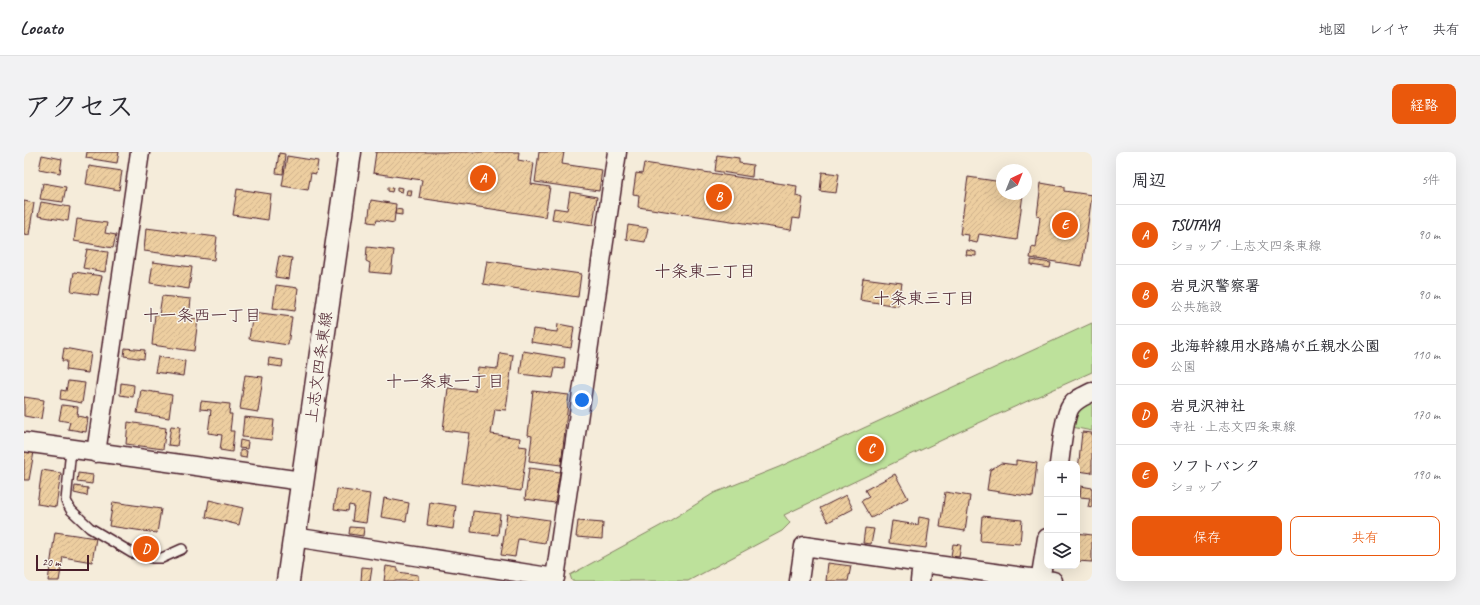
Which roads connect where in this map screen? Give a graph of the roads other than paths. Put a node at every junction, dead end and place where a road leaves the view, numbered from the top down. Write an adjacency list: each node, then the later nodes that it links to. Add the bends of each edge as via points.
1 (140, 152): 7 (street)
2 (350, 152): 9 (main road, 上志文四条東線)
3 (617, 152): 14 (street)
4 (1092, 392): 8 (street, via 1070,407)
5 (24, 442): 6 (street)
6 (71, 449): 7 (street); 11 (lane, via 66,501 71,510 90,528 132,553 152,558 162,558)
7 (96, 453): 9 (street)
8 (1060, 461)
9 (302, 481): 10 (main road, 上志文四条東線)
10 (294, 538): 14 (street); 16 (main road, 上志文四条東線)
11 (182, 549)
12 (922, 563): 15 (street); 17 (street, via 804,546); 18 (street)
13 (1045, 569): 15 (street)
14 (556, 579)
15 (1044, 580)
16 (288, 581)
17 (799, 581)
18 (920, 581)

